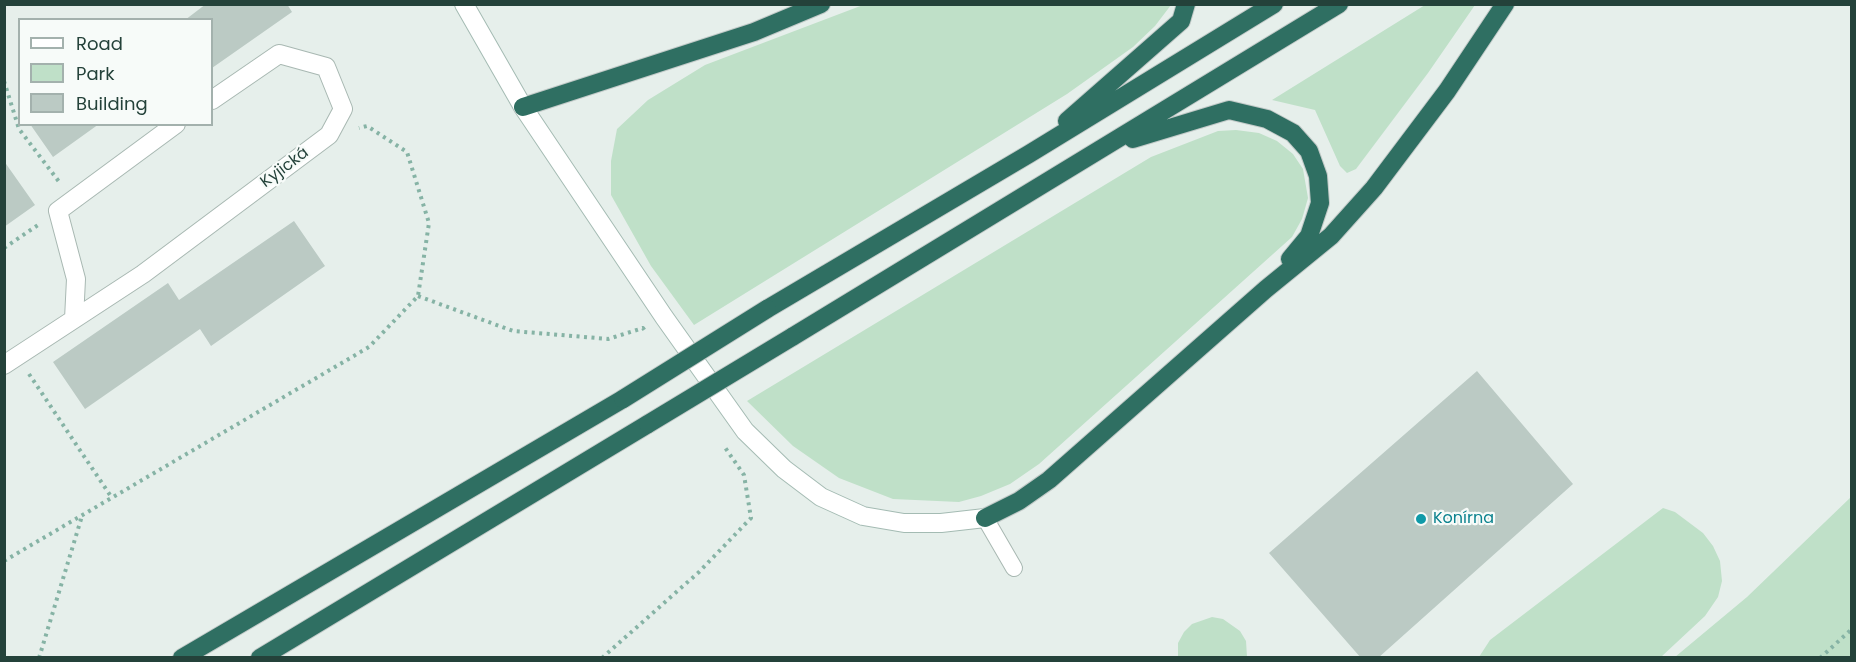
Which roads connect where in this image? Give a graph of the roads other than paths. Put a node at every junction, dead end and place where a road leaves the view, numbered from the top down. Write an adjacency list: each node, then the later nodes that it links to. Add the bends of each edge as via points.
1 (464, 4): 8 (street)
2 (821, 4): 8 (highway, via 753,32)
3 (1186, 4): 11 (highway, via 1181,21)
4 (1274, 4): 11 (highway)
5 (1339, 4): 10 (highway)
6 (1505, 4): 12 (highway, via 1447,91 1374,188 1331,236)
7 (213, 99): 13 (street, Kyjická, via 279,54 326,67 343,109 329,135 143,274)
8 (524, 107): 15 (street, via 745,431 784,469 821,497 862,516 904,523)
9 (173, 126): 13 (street, via 58,211 76,279)
10 (1106, 148): 12 (highway, via 1229,110 1268,119 1293,133 1309,151 1318,176 1320,203 1309,236); 18 (highway, bridge)
11 (1029, 154): 17 (highway, bridge, via 623,399)
12 (1266, 289): 15 (highway, via 1049,480)
13 (74, 320): 14 (street, Kyjická)
14 (11, 361)
15 (985, 518): 16 (lane)
16 (1014, 568)
17 (182, 657)
18 (260, 657)

